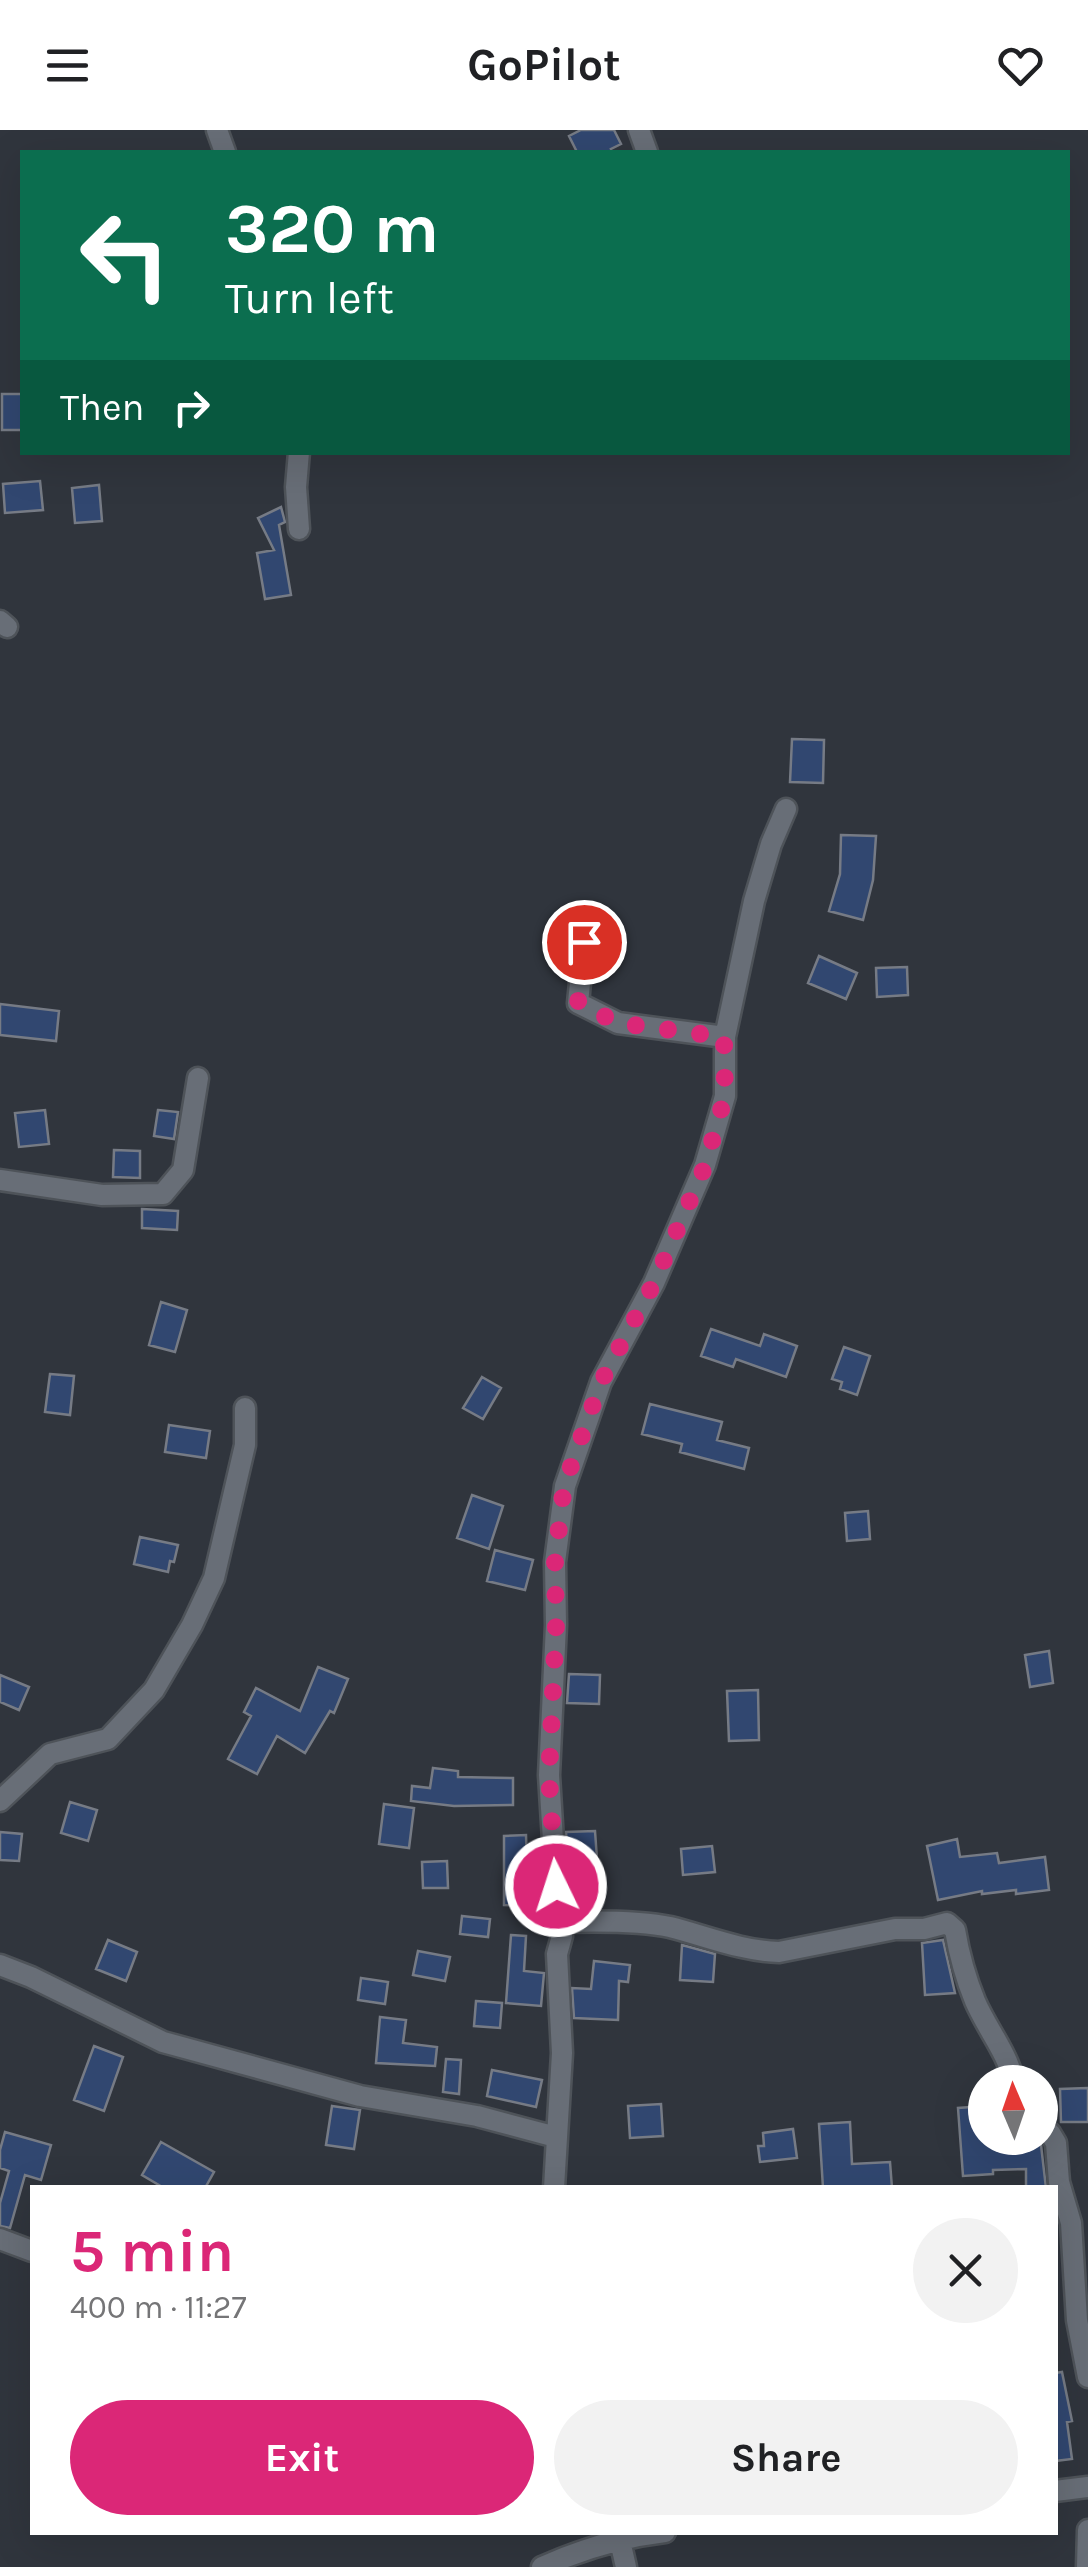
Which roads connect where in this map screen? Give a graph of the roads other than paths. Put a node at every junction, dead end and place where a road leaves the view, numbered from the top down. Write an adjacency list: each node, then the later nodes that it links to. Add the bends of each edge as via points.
1 (299, 455): 2 (street)
2 (299, 529)
3 (786, 808): 5 (street, via 754,901)
4 (584, 942): 5 (street, via 578,1003 618,1023)
5 (724, 1037): 10 (street, via 725,1096 705,1166 601,1382 564,1486 555,1562 549,1776)
6 (198, 1078): 7 (street, via 183,1170 163,1194 102,1195)
7 (0, 1180)
8 (245, 1408): 9 (street, via 245,1444 214,1578 154,1690 108,1739 50,1754)
9 (0, 1801)
10 (558, 1922): 12 (street, via 664,1926 760,1952 947,1923 955,1930 976,2002); 13 (street, via 562,2053)
11 (0, 1965): 13 (street, via 164,2042 360,2096)
12 (1009, 2065)
13 (556, 2137): 15 (street)
14 (1057, 2155): 17 (street, via 1070,2224)
15 (554, 2185)
16 (0, 2239): 18 (street)
17 (1064, 2239): 19 (street)
18 (30, 2250)
19 (1088, 2377)
20 (1088, 2487): 21 (street)
21 (1058, 2491)
22 (1088, 2530): 26 (street)
23 (618, 2536): 24 (street); 25 (street)
24 (542, 2567)
25 (626, 2567)
26 (1086, 2567)

